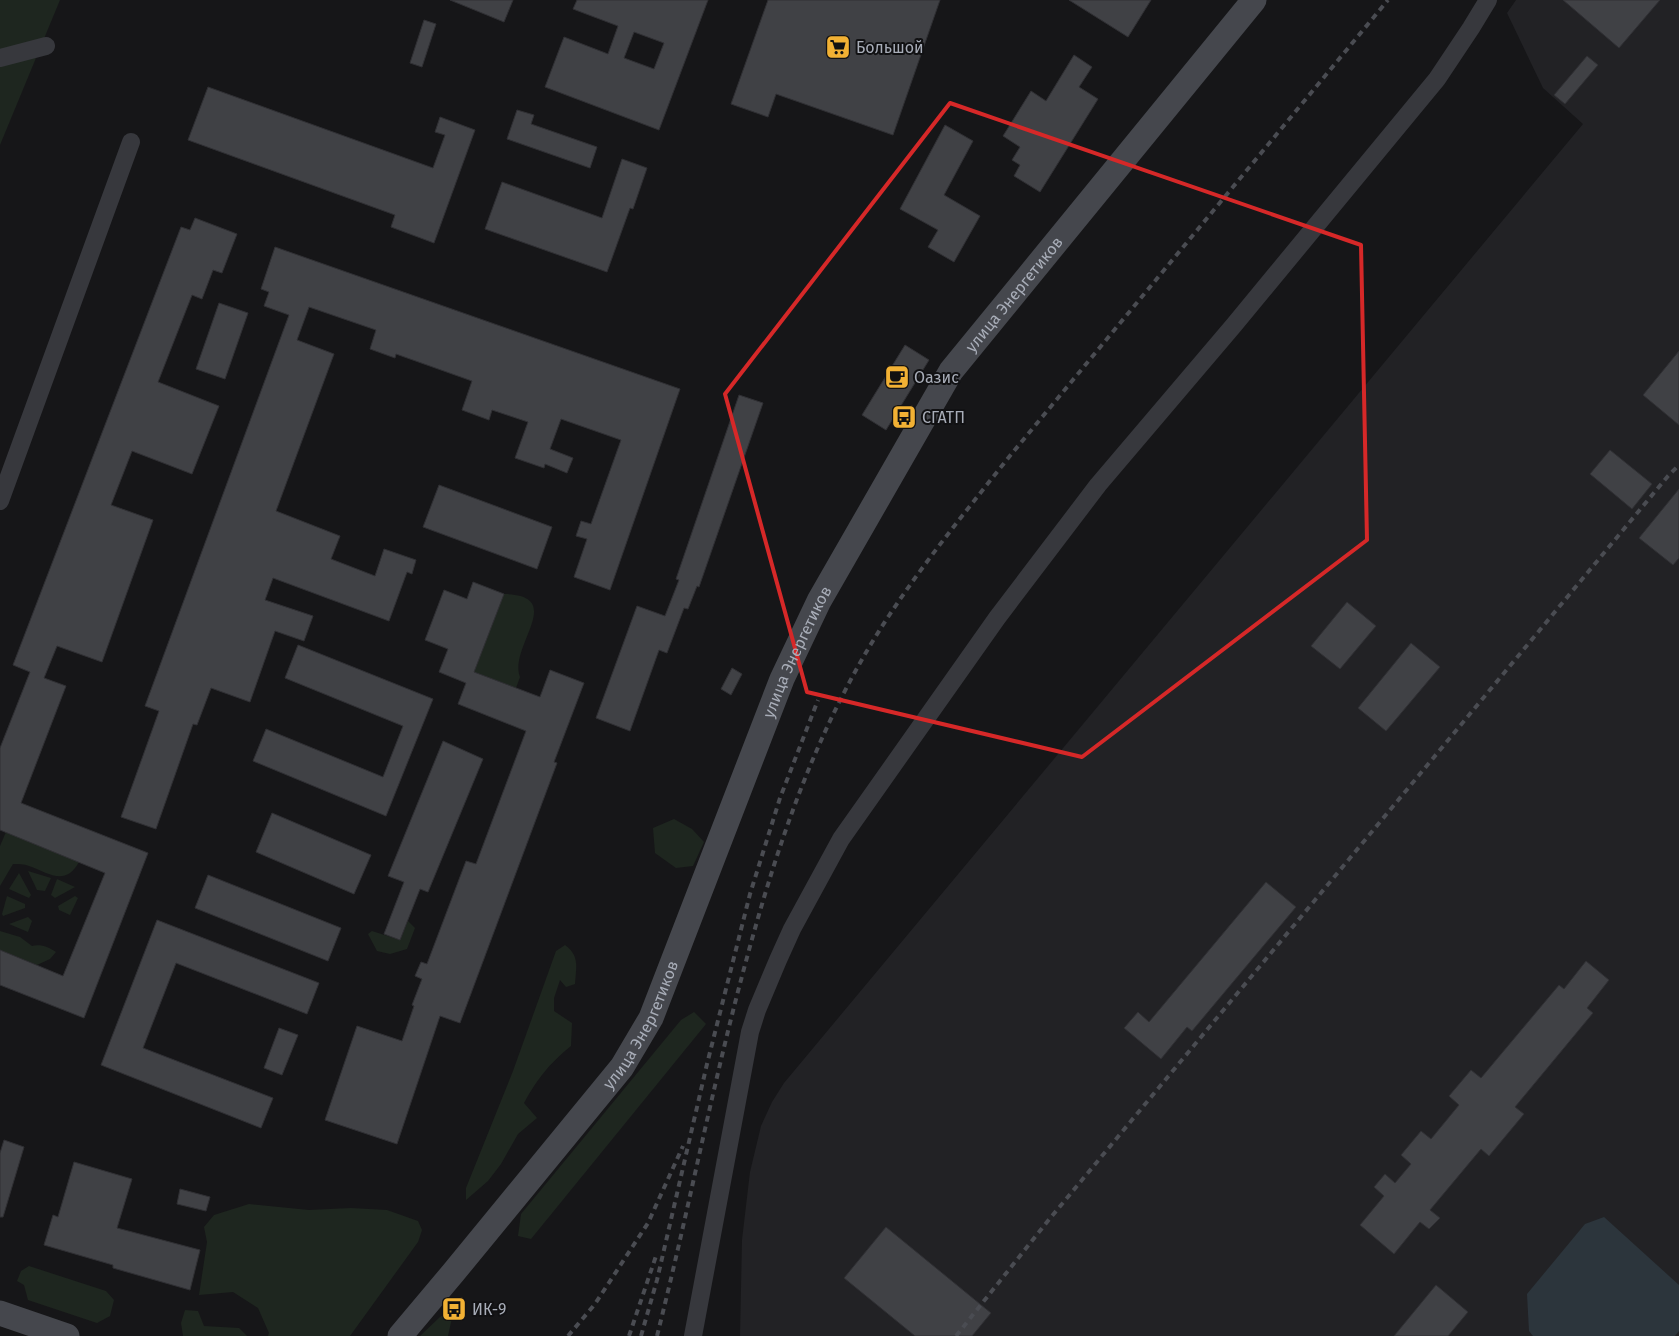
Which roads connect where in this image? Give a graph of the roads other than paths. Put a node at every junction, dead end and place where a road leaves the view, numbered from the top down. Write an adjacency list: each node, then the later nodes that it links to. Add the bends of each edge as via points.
1 (1254, 0): 9 (street, улица Энергетиков, via 951,371 820,601 782,679 651,1018 622,1067)
2 (1488, 0): 10 (street, via 1437,79 1098,485 997,618 841,839 792,929 750,1032)
3 (46, 46): 4 (street)
4 (0, 58)
5 (132, 142): 6 (street)
6 (0, 501)
7 (0, 1313): 8 (street)
8 (67, 1336)
9 (400, 1336)
10 (693, 1336)

